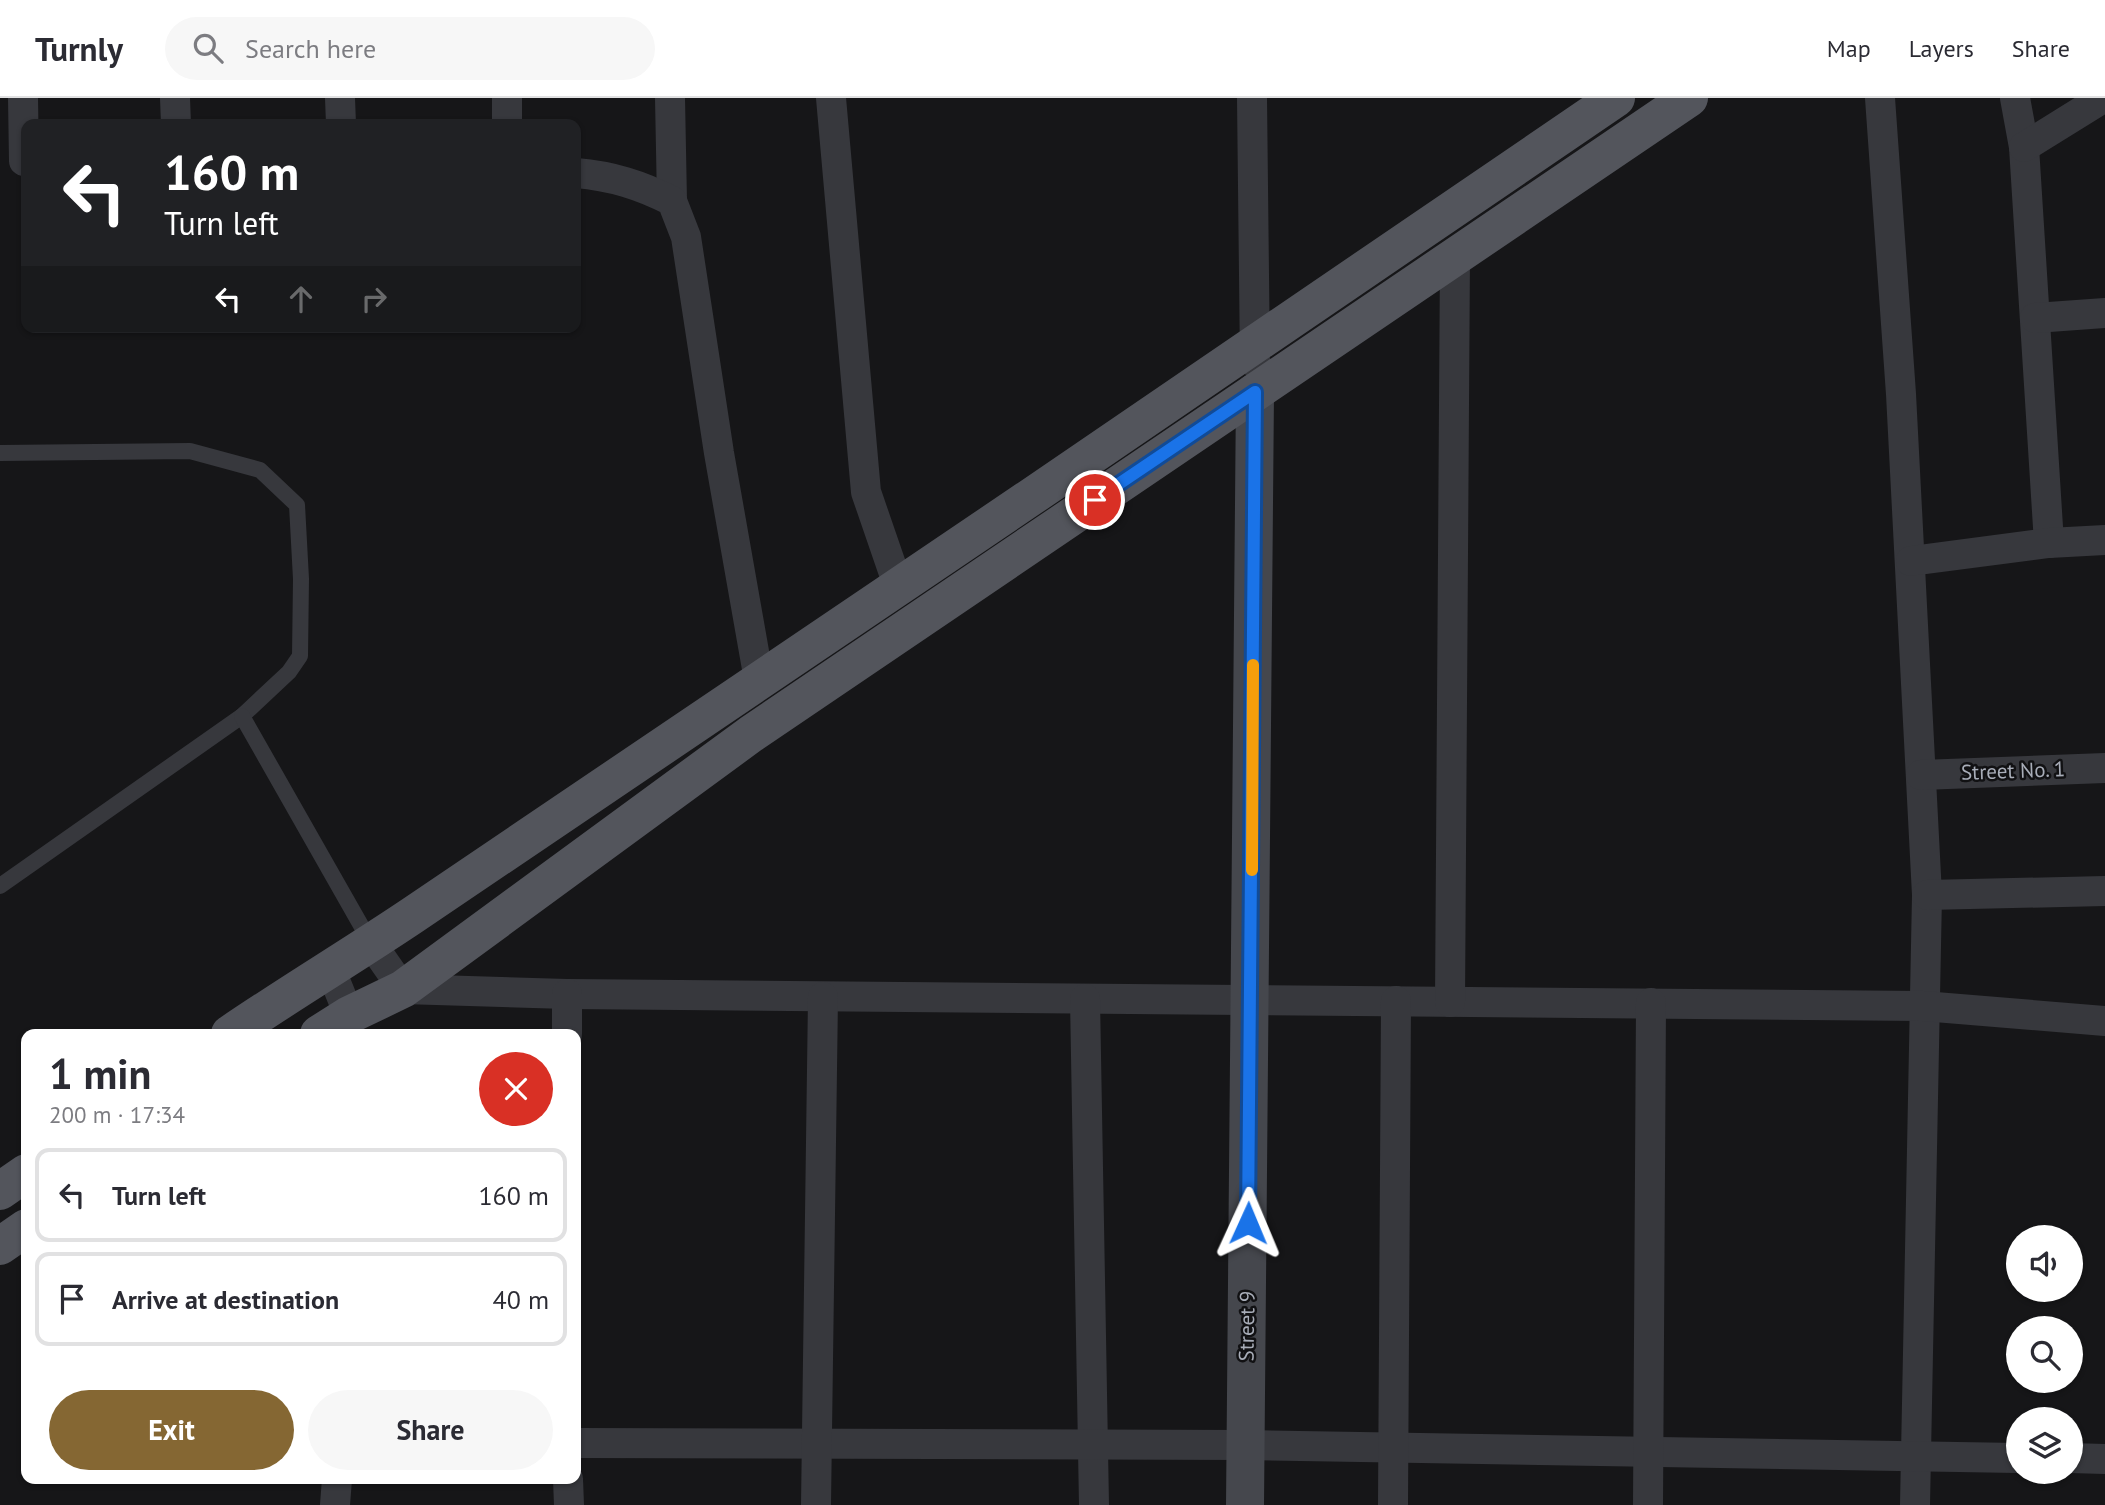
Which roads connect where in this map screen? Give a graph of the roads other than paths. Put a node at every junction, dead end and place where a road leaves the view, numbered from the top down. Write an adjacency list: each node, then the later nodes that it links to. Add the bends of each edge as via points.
1 (23, 98): 17 (street)
2 (175, 98): 13 (street)
3 (340, 98): 14 (street)
4 (507, 98): 15 (street)
5 (670, 98): 19 (street)
6 (831, 98): 29 (street, via 866,492)
7 (1252, 98): 23 (street)
8 (1616, 98): 23 (main road)
9 (1689, 98): 20 (main road)
10 (1880, 98): 28 (street)
11 (2015, 98): 16 (street)
12 (2103, 98): 16 (street)
13 (176, 119)
14 (341, 119)
15 (507, 119)
16 (2024, 147): 22 (street)
17 (17, 161)
18 (581, 174): 19 (street, via 613,177)
19 (672, 201): 30 (street, via 686,237)
20 (1455, 255): 24 (main road); 45 (street)
21 (2105, 313): 22 (street)
22 (2035, 318): 27 (street)
23 (1254, 347): 24 (street); 29 (main road)
24 (1255, 392): 39 (main road, via 751,734); 43 (street, Street 9)
25 (0, 453): 31 (lane, via 190,451 260,470 297,505 300,656)
26 (2105, 540): 27 (street)
27 (2049, 544): 28 (street)
28 (1911, 561): 33 (street)
29 (898, 584): 30 (main road)
30 (759, 680): 37 (main road)
31 (242, 716): 34 (lane); 37 (lane)
32 (2105, 768): 33 (street, Street No. 1)
33 (1921, 775): 36 (street)
34 (0, 886)
35 (2105, 891): 36 (street)
36 (1927, 895): 47 (street)
37 (371, 943): 38 (main road); 39 (street)
38 (330, 968): 49 (street); 50 (main road)
39 (403, 989): 40 (street); 49 (main road)
40 (567, 994): 41 (street); 51 (street)
41 (823, 996): 42 (street); 58 (street)
42 (1085, 999): 43 (street); 57 (street)
43 (1251, 1000): 44 (street); 59 (street, Street 9)
44 (1395, 1001): 45 (street); 60 (street)
45 (1450, 1002): 46 (street)
46 (1651, 1003): 47 (street); 61 (street)
47 (1923, 1006): 48 (street); 62 (street)
48 (2105, 1021)
49 (339, 1028)
50 (238, 1029)
51 (567, 1029)
52 (21, 1176): 53 (main road)
53 (0, 1191)
54 (21, 1231): 55 (main road)
55 (0, 1246)
56 (581, 1443): 58 (street)
57 (1095, 1444): 58 (street); 59 (street); 71 (street)
58 (816, 1445): 70 (street)
59 (1245, 1445): 60 (street); 72 (street, Street 9)
60 (1393, 1448): 61 (street); 73 (street)
61 (1649, 1452): 62 (street); 74 (street)
62 (1916, 1456): 63 (street); 75 (street)
63 (2006, 1458)
64 (2083, 1458): 65 (street)
65 (2105, 1459)
66 (337, 1484): 68 (street)
67 (568, 1484): 69 (street)
68 (335, 1505)
69 (569, 1505)
70 (816, 1505)
71 (1094, 1505)
72 (1245, 1505)
73 (1393, 1505)
74 (1648, 1505)
75 (1915, 1505)

